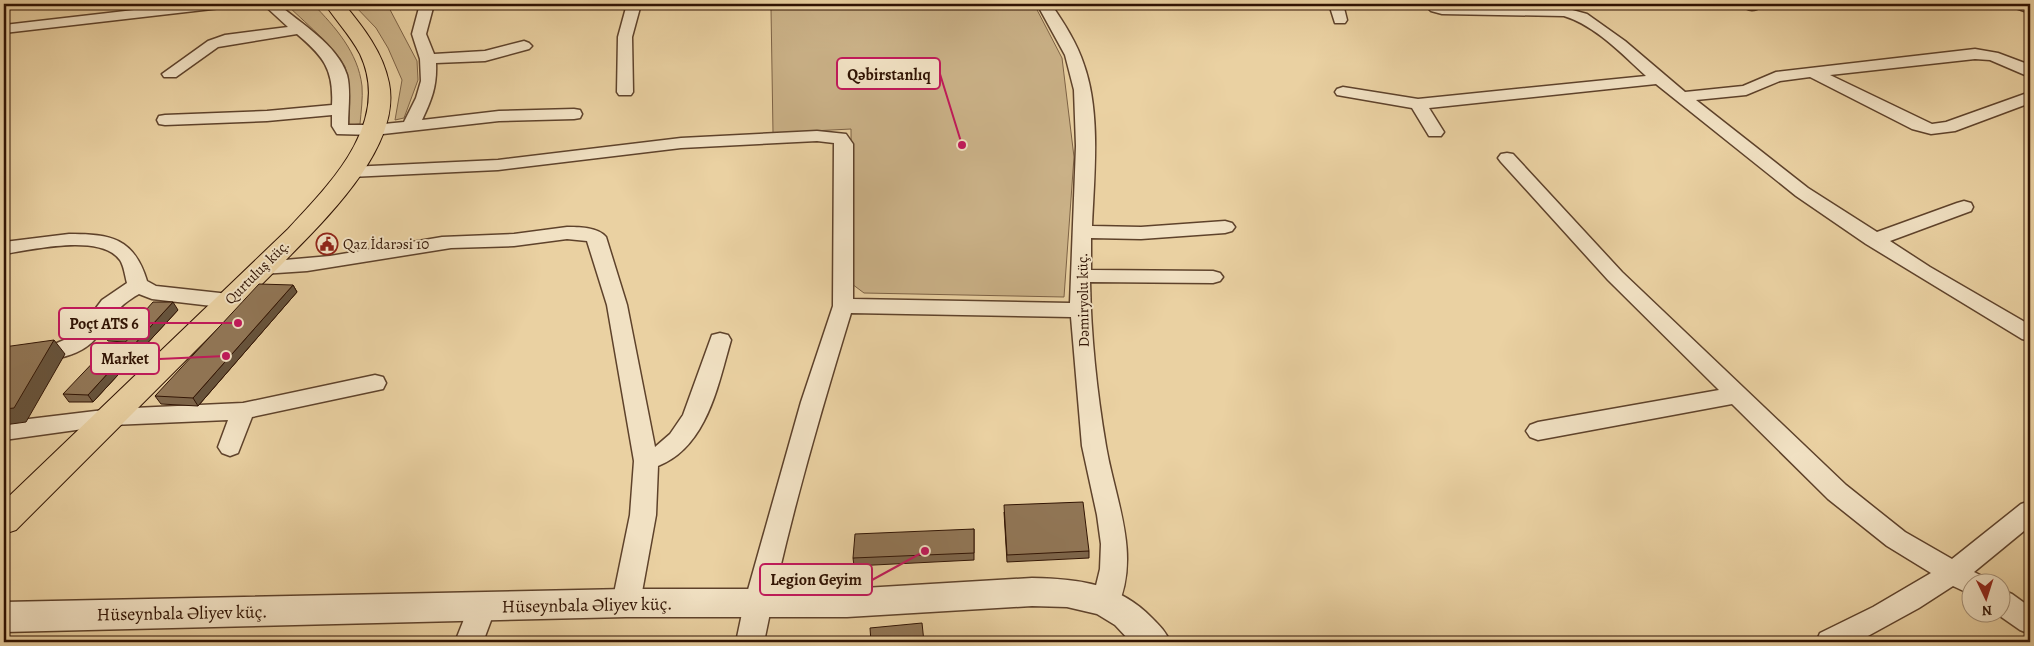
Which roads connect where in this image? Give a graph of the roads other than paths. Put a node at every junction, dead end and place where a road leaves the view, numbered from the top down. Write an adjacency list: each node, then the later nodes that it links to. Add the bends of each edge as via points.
1 (220, 4): 12 (street)
2 (270, 4): 13 (street)
3 (334, 4): 29 (main road, Qurtuluş küç., via 365,44 379,78 381,89)
4 (427, 4): 15 (street, via 419,34)
5 (634, 4): 20 (street, via 626,37)
6 (1044, 4): 35 (street, Dəmiryolu küç., via 1071,46 1082,89 1085,138)
7 (1336, 4): 11 (street)
8 (1431, 4): 19 (street, via 1442,10 1574,14 1620,44)
9 (2018, 4): 10 (street)
10 (2030, 9)
11 (1340, 20)
12 (4, 29)
13 (298, 29): 18 (street, via 213,44); 25 (street, via 330,58 339,75)
14 (524, 46): 15 (street, via 485,56)
15 (428, 59): 28 (street, via 429,81)
16 (2029, 71): 17 (street, via 1993,56 1975,54)
17 (1812, 72): 22 (street, via 1776,77 1746,90); 23 (street, via 1931,129 1949,128)
18 (170, 74)
19 (1659, 79): 22 (street); 24 (street)
20 (625, 92)
21 (1343, 92): 24 (street)
22 (1684, 97): 36 (street, via 1802,192)
23 (2030, 97)
24 (1418, 104): 30 (street)
25 (340, 109): 27 (street); 29 (street, via 343,130)
26 (574, 114): 28 (street, via 499,116)
27 (165, 120)
28 (411, 125): 29 (street)
29 (374, 130): 32 (main road, Qurtuluş küç.)
30 (1435, 132)
31 (1507, 158): 49 (street, via 1615,276)
32 (350, 172): 38 (main road, Qurtuluş küç.); 43 (street, via 498,165 680,143 817,136 840,138 844,144)
33 (1964, 207): 36 (street)
34 (1225, 227): 35 (street, via 1141,233)
35 (1083, 232): 39 (street, Dəmiryolu küç.)
36 (1873, 240): 45 (street)
37 (4, 248): 41 (street, via 60,241 86,240 107,244 128,258)
38 (262, 268): 42 (main road, Qurtuluş küç.); 55 (street, via 312,264 444,243 512,241 575,232 586,232 596,237 617,305)
39 (1082, 276): 40 (street); 44 (street, Dəmiryolu küç.)
40 (1213, 277)
41 (138, 285): 42 (street, via 152,292); 47 (street, via 110,304 83,339 73,346)
42 (229, 301): 51 (main road, Qurtuluş küç.)
43 (843, 306): 44 (street); 61 (street, via 812,402)
44 (1081, 310): 59 (street, Dəmiryolu küç., via 1094,446 1114,559)
45 (2030, 334)
46 (720, 340): 55 (street, via 696,414 685,434 666,452)
47 (4, 356)
48 (376, 382): 50 (street)
49 (1737, 395): 53 (street); 58 (street, via 1836,492 1896,539)
50 (243, 411): 51 (street); 54 (street)
51 (112, 417): 52 (street); 57 (main road, Qurtuluş küç.)
52 (4, 431)
53 (1538, 431)
54 (230, 447)
55 (646, 461): 60 (street, via 643,520)
56 (2030, 511): 58 (street)
57 (4, 521)
58 (1961, 578): 69 (street)
59 (1106, 602): 61 (street, Hüseynbala Əliyev küç., via 1068,593 1032,592 847,603); 68 (street, Hüseynbala Əliyev küç., via 1127,615)
60 (626, 603): 61 (street, Hüseynbala Əliyev küç.); 62 (street, Hüseynbala Əliyev küç.)
61 (758, 604): 67 (street)
62 (482, 607): 64 (street, Hüseynbala Əliyev küç.); 66 (street)
63 (2012, 609): 65 (street)
64 (4, 617)
65 (2030, 622)
66 (469, 642)
67 (750, 642)
68 (1153, 642)
69 (1830, 642)

